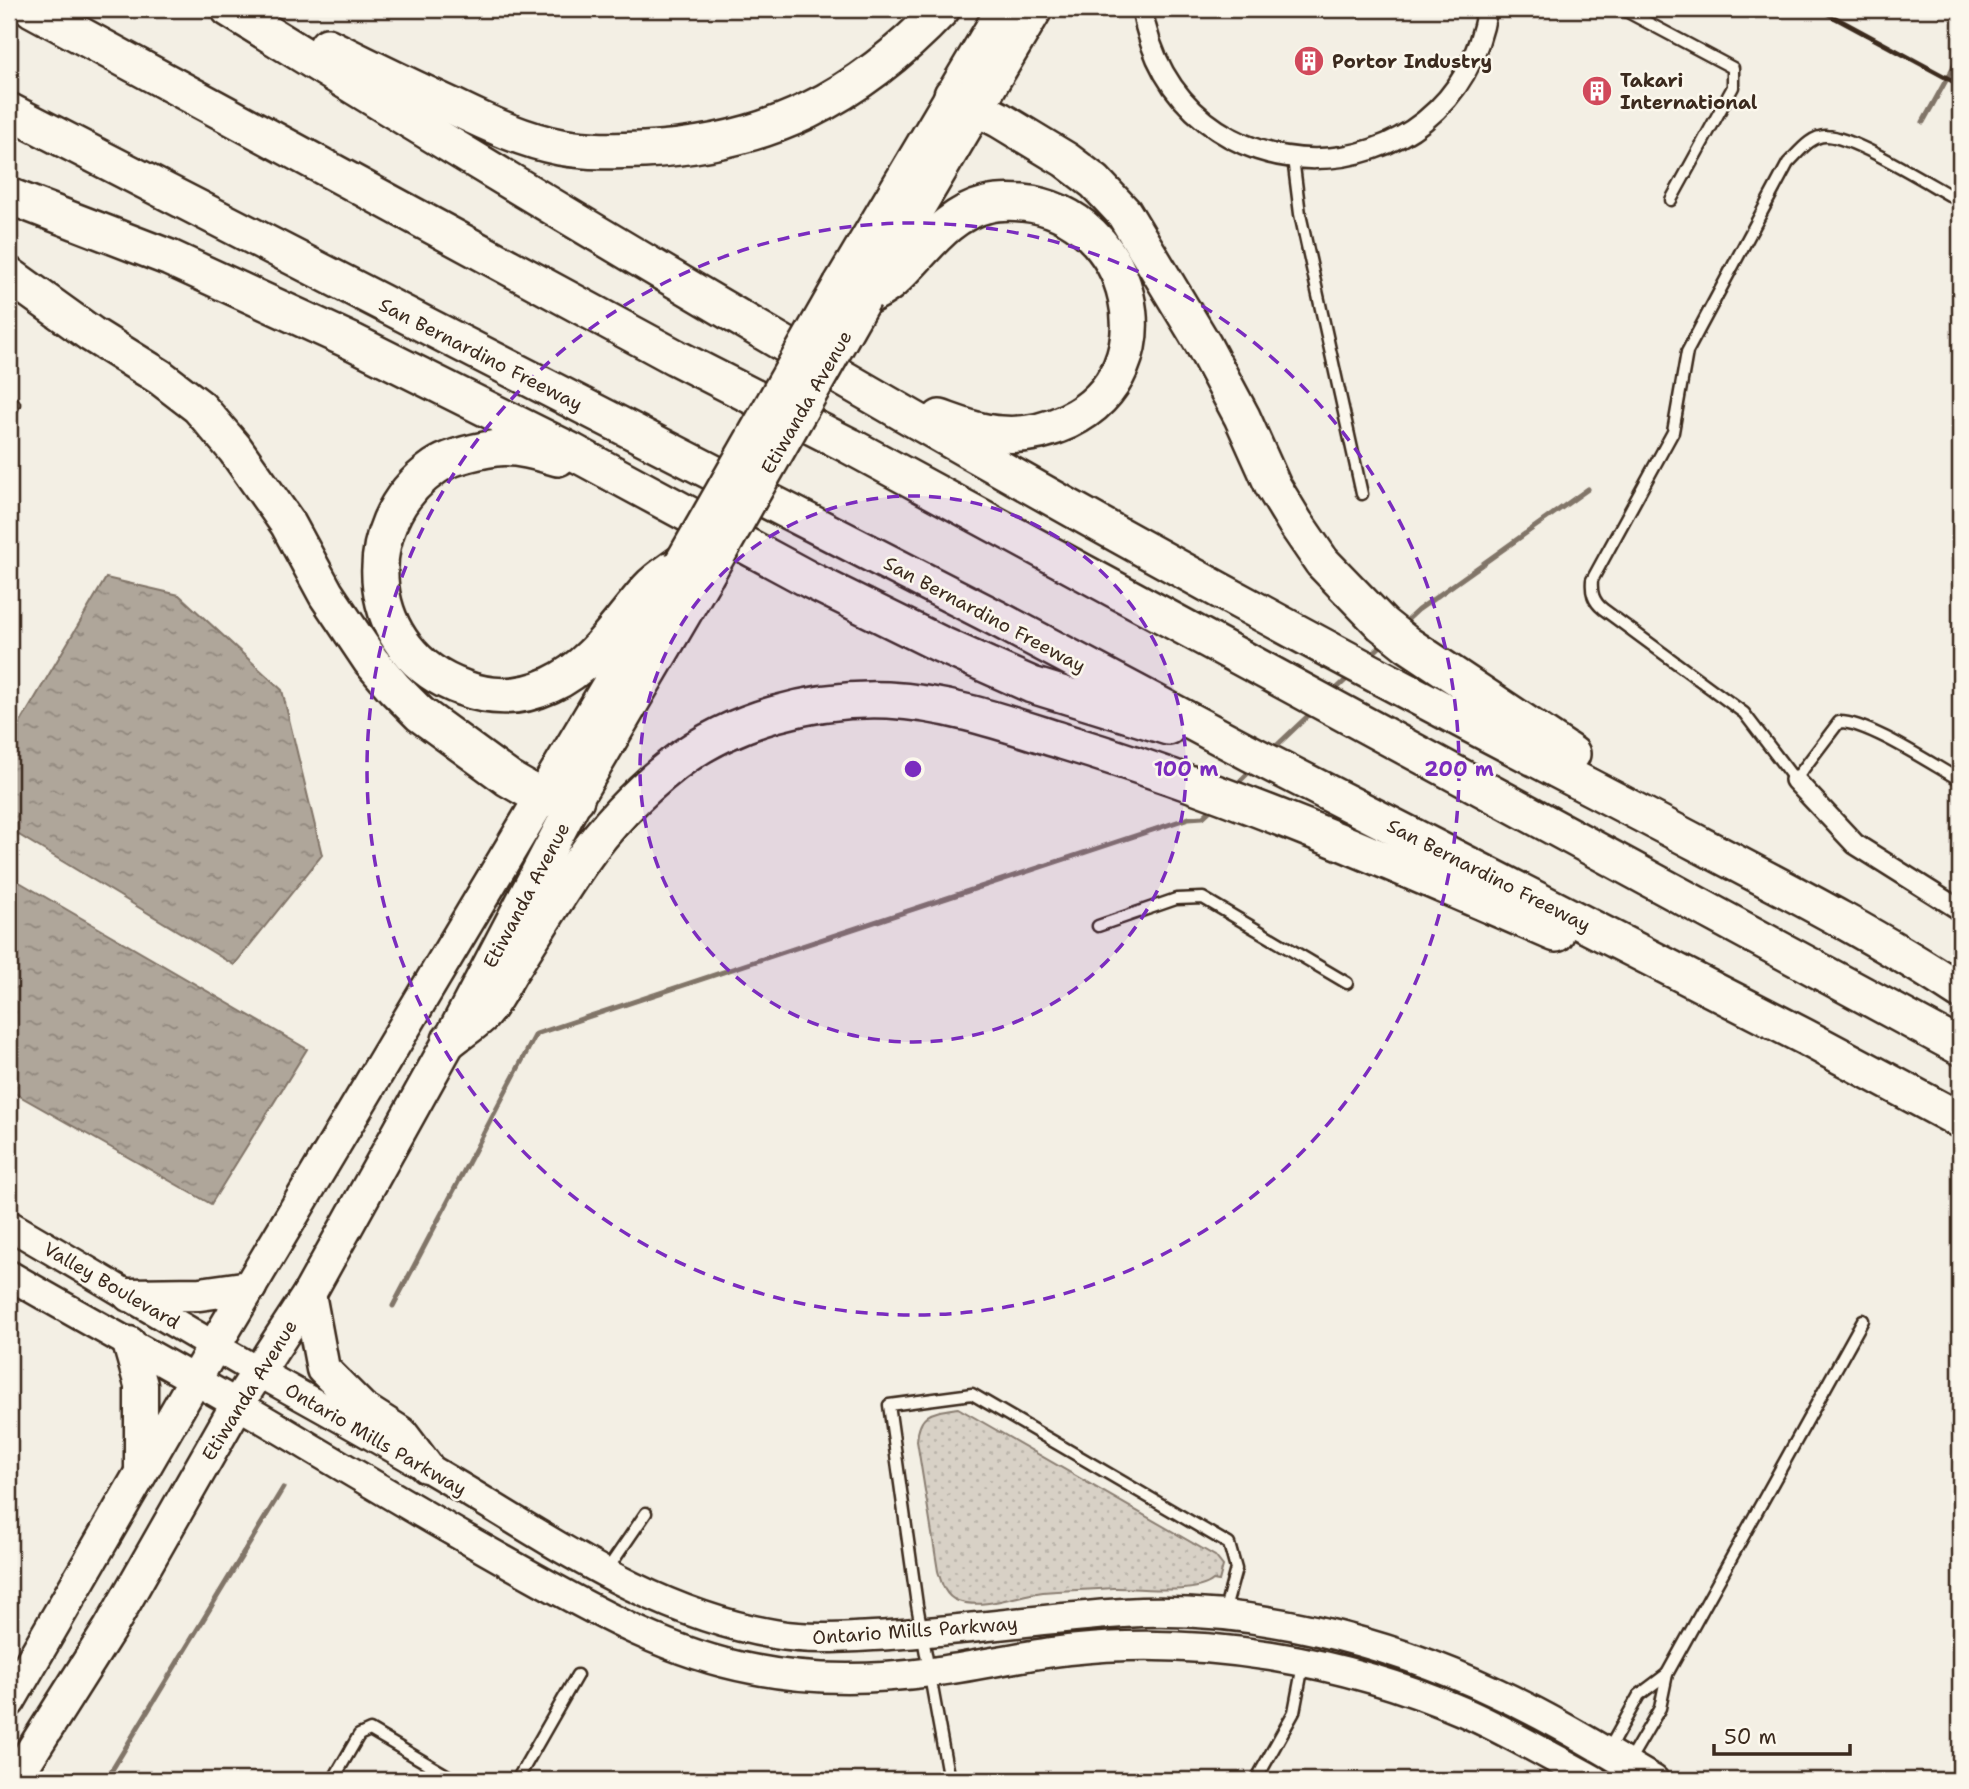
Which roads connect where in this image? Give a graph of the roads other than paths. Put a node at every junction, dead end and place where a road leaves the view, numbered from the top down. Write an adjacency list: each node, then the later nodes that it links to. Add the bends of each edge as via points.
1 (32, 9): 35 (highway)
2 (229, 9): 18 (highway)
3 (244, 9): 4 (highway, via 261,13 485,122 558,147 595,152 677,148 772,126 850,89 912,41)
4 (942, 9)
5 (1003, 9): 10 (main road, Etiwanda Avenue)
6 (1037, 9): 10 (main road, Etiwanda Avenue)
7 (1142, 9): 12 (street, via 1157,62 1189,108 1233,141)
8 (1486, 9): 12 (street, via 1479,43 1467,69 1423,121 1392,142 1358,154 1324,160)
9 (1622, 9): 14 (lane, via 1733,68 1732,87)
10 (965, 101): 17 (main road, Etiwanda Avenue); 31 (highway, via 1066,160 1124,213 1203,344 1296,524 1322,562 1395,634 1598,771 1825,899 1910,951)
11 (9, 111): 24 (highway, San Bernardino Freeway)
12 (1293, 158): 22 (lane, via 1300,214)
13 (9, 196): 21 (highway, via 170,258 272,304)
14 (1671, 200)
15 (1960, 201): 25 (lane, via 1850,141 1826,135 1808,142 1788,163 1687,352 1673,432 1592,580 1597,604 1744,713)
16 (9, 275): 27 (highway, via 200,407 288,524 326,594 394,688 420,714)
17 (853, 291): 18 (highway, via 891,283 965,213 985,205 1034,205 1076,222 1111,259 1128,301 1129,335 1118,373 1091,407 1052,428 1030,433 978,431 936,417 854,377); 23 (main road, Etiwanda Avenue, bridge)
18 (832, 372): 31 (highway, via 1144,550 1755,873)
19 (9, 400): 20 (lane, via 14,404)
20 (9, 413)
21 (643, 491): 23 (highway, via 530,450 498,448 437,465 407,491 386,529 379,573 391,623 414,657 445,681 491,695 528,693 567,677 591,657 650,587); 24 (highway, via 810,580 1032,685)
22 (1362, 494)
23 (694, 569): 27 (main road, Etiwanda Avenue); 28 (main road, Etiwanda Avenue)
24 (1250, 753): 33 (highway, San Bernardino Freeway)
25 (1795, 780): 26 (lane, via 1839,722 1874,733); 29 (street, via 1855,844)
26 (1960, 780)
27 (542, 798): 28 (highway); 39 (main road, Etiwanda Avenue)
28 (576, 799): 34 (main road, Etiwanda Avenue)
29 (1960, 910)
30 (1098, 926): 32 (lane, via 1176,899 1203,898)
31 (1947, 982)
32 (1347, 983)
33 (1805, 1037): 34 (highway, via 1763,1027 1331,836 1246,804 1000,722 941,707 888,701 792,710 712,740 677,762 624,808 581,862 483,1014); 36 (highway, San Bernardino Freeway)
34 (450, 1040): 40 (main road, Etiwanda Avenue)
35 (1960, 1047)
36 (1960, 1120)
37 (9, 1224): 41 (main road, Valley Boulevard)
38 (9, 1275): 43 (main road)
39 (250, 1287): 41 (main road, via 200,1294); 44 (main road, Etiwanda Avenue)
40 (309, 1294): 45 (main road, Etiwanda Avenue); 48 (main road, via 323,1369 362,1408 401,1433)
41 (129, 1295): 44 (main road, Valley Boulevard)
42 (1863, 1320): 57 (lane)
43 (129, 1343): 46 (main road); 49 (main road, via 141,1385)
44 (215, 1345): 45 (main road, Ontario Mills Parkway); 46 (main road, Etiwanda Avenue)
45 (258, 1372): 47 (main road, Etiwanda Avenue); 48 (main road, Ontario Mills Parkway)
46 (196, 1380): 47 (main road, Ontario Mills Parkway); 49 (main road, Etiwanda Avenue)
47 (238, 1403): 51 (main road, Ontario Mills Parkway); 61 (main road, Etiwanda Avenue, via 103,1638)
48 (426, 1466): 52 (main road, Ontario Mills Parkway)
49 (141, 1474): 59 (main road, Etiwanda Avenue)
50 (646, 1513): 52 (lane)
51 (458, 1535): 52 (main road, via 487,1534 579,1585); 56 (main road, Ontario Mills Parkway, via 617,1622 690,1653 749,1669 821,1678)
52 (604, 1573): 54 (main road, Ontario Mills Parkway, via 700,1617 774,1634 843,1638)
53 (1223, 1616): 54 (main road, Ontario Mills Parkway, via 1131,1613); 54 (lane, via 1236,1569 1229,1544 972,1394 889,1405); 60 (main road, Ontario Mills Parkway, via 1318,1632 1445,1670 1499,1694)
54 (921, 1633): 56 (lane)
55 (1303, 1662): 56 (main road, Ontario Mills Parkway, via 1243,1651 1108,1647); 66 (lane, via 1294,1712); 67 (main road, Ontario Mills Parkway, via 1441,1703 1495,1726)
56 (930, 1672): 65 (lane)
57 (1667, 1674): 60 (lane, via 1660,1708); 60 (lane, via 1639,1695)
58 (577, 1675): 64 (lane)
59 (9, 1701)
60 (1617, 1766): 68 (main road, Ontario Mills Parkway)
61 (14, 1780)
62 (333, 1780): 63 (lane, via 359,1735 370,1730)
63 (455, 1780)
64 (517, 1780)
65 (949, 1780)
66 (1256, 1780)
67 (1594, 1780)
68 (1654, 1780)

